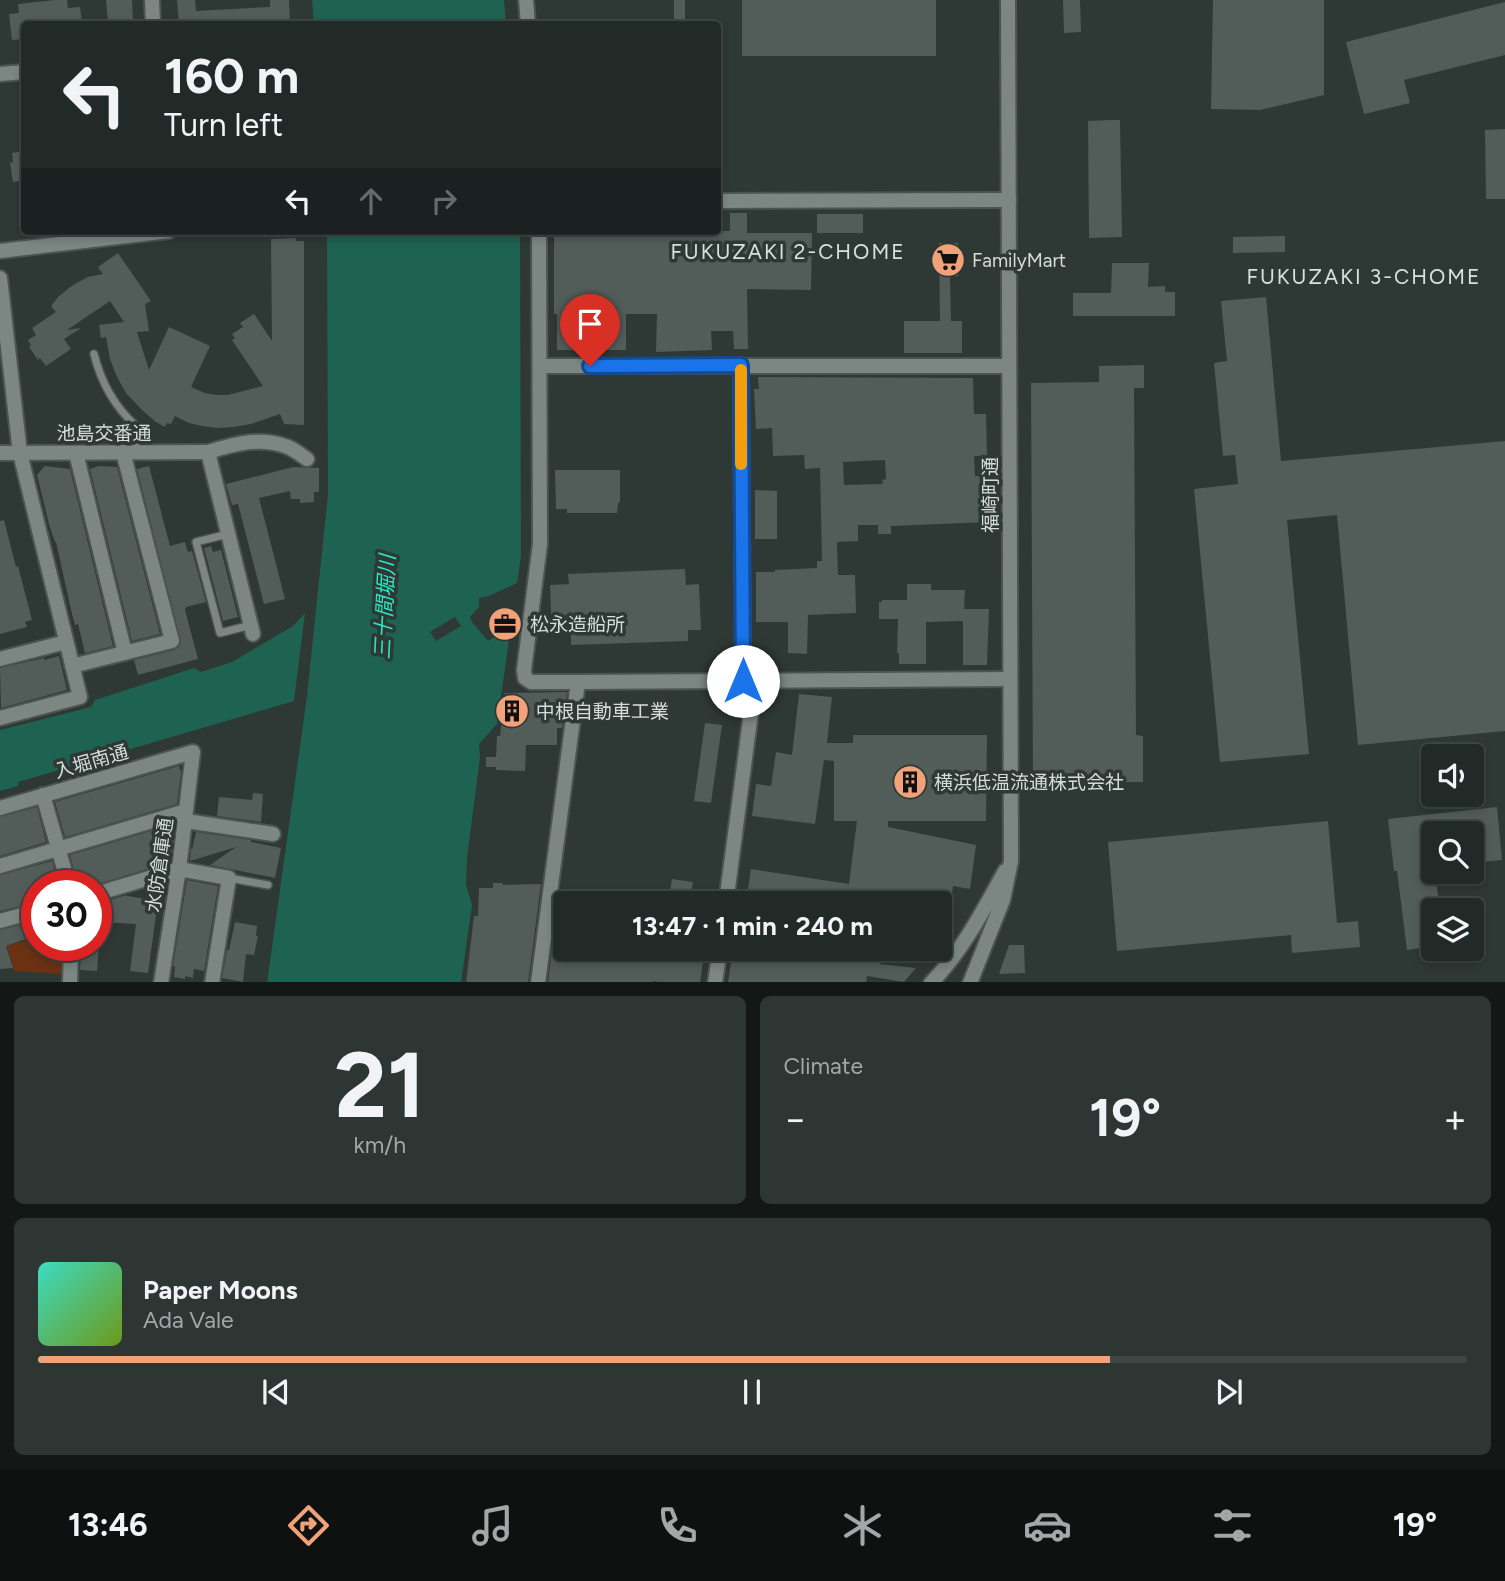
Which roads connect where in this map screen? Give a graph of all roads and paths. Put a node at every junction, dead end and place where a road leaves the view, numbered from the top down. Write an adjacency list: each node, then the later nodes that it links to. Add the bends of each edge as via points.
1 (152, 0): 4 (street)
2 (526, 0): 5 (street)
3 (1008, 0): 8 (street, 福崎町通)
4 (153, 21)
5 (528, 21)
6 (21, 72): 7 (street)
7 (0, 74)
8 (1009, 200): 9 (street); 19 (street, 福崎町通)
9 (721, 201)
10 (134, 235): 12 (street)
11 (539, 235): 18 (street)
12 (0, 251)
13 (0, 278): 14 (street)
14 (2, 311): 16 (street)
15 (94, 354): 20 (lane, via 111,397 135,425)
16 (5, 365): 23 (street)
17 (741, 365): 18 (street); 19 (street); 33 (street)
18 (540, 366): 34 (street, via 540,544 524,670 531,682)
19 (1009, 366): 32 (street, 福崎町通)
20 (129, 452): 21 (street, 池島交番通); 24 (street, 池島交番通); 29 (street, via 172,641)
21 (208, 452): 25 (street, 池島交番通, via 242,442 268,442); 26 (street)
22 (0, 453): 23 (street, 池島交番通)
23 (20, 453): 24 (street, 池島交番通); 28 (street)
24 (76, 453): 29 (street)
25 (307, 459)
26 (228, 534): 27 (street); 27 (lane, via 196,542 220,633)
27 (252, 630)
28 (66, 642): 30 (street); 31 (street)
29 (125, 653): 31 (street)
30 (0, 659)
31 (72, 666): 35 (street, via 80,697)
32 (1009, 679): 33 (street); 42 (street, 福崎町通)
33 (749, 681): 34 (street); 49 (street)
34 (578, 682): 57 (street)
35 (0, 718)
36 (193, 752): 37 (street, 入堀南通); 39 (street, 水防倉庫通)
37 (43, 795): 38 (street, 入堀南通); 41 (street)
38 (0, 808)
39 (186, 816): 40 (street); 41 (street); 44 (street, 水防倉庫通)
40 (273, 834)
41 (57, 849): 43 (street); 45 (street)
42 (1011, 861): 59 (street, via 962,947); 60 (street, 福崎町通, via 1003,900)
43 (0, 866)
44 (179, 869): 46 (street); 48 (street); 55 (street, 水防倉庫通)
45 (64, 870)
46 (229, 878): 47 (lane); 56 (street)
47 (268, 885)
48 (112, 889)
49 (727, 891)
50 (21, 915): 51 (street)
51 (0, 921)
52 (71, 961): 54 (street)
53 (718, 961): 58 (street)
54 (70, 982)
55 (161, 982)
56 (212, 982)
57 (538, 982)
58 (715, 982)
59 (932, 982)
60 (970, 982)

